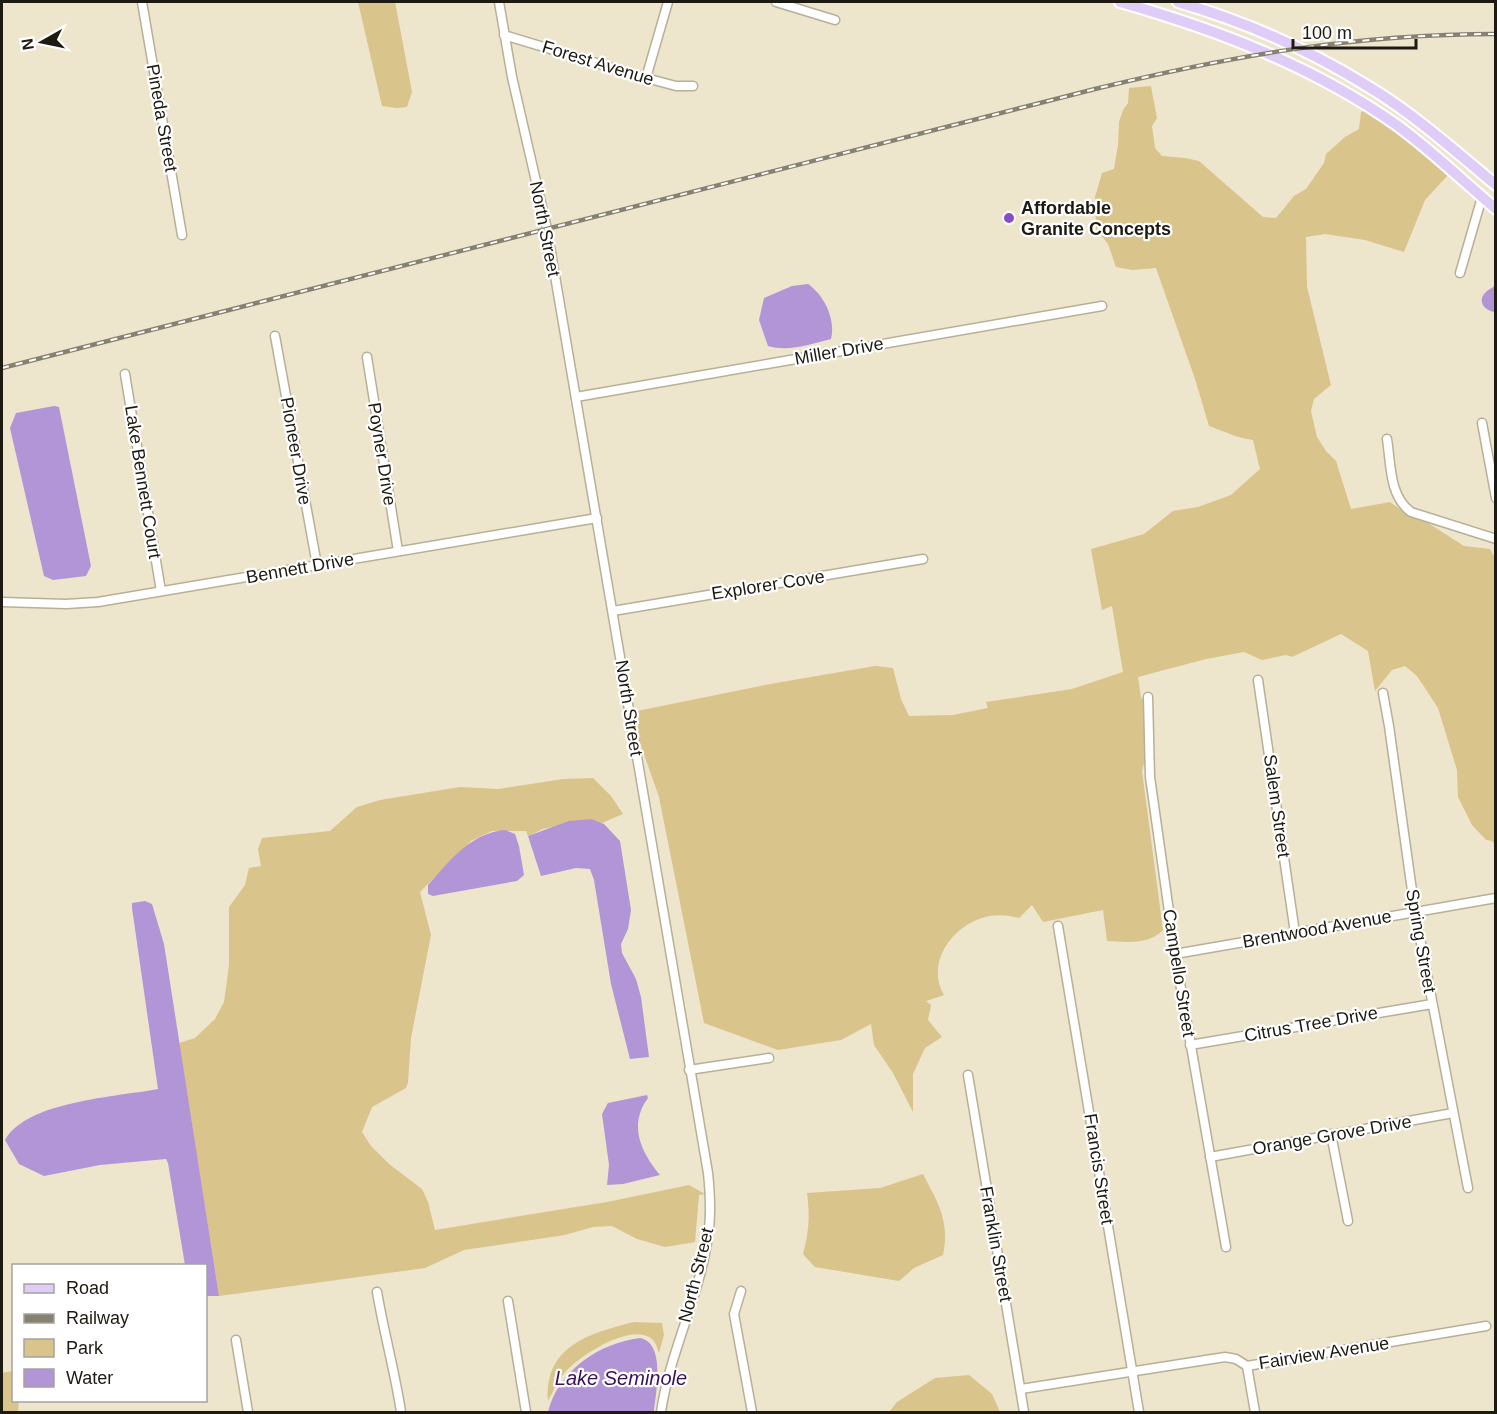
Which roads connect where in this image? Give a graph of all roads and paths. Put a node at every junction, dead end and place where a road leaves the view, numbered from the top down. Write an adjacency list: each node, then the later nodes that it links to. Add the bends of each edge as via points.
1 (142, 2): 15 (street, Pineda Street)
2 (499, 2): 9 (street, North Street)
3 (668, 2): 10 (street)
4 (776, 2): 8 (street)
5 (1119, 2): 7 (main road)
6 (1178, 2): 12 (main road, via 1290,43 1370,87)
7 (1140, 4): 13 (main road, via 1231,37 1318,77 1398,127)
8 (835, 20)
9 (504, 35): 10 (street, Forest Avenue); 21 (street, North Street, via 547,229)
10 (646, 78): 11 (street, Forest Avenue)
11 (693, 86)
12 (1496, 185)
13 (1482, 197): 14 (main road); 16 (street)
14 (1496, 209)
15 (182, 235)
16 (1460, 273)
17 (1102, 306): 21 (street, Miller Drive)
18 (275, 336): 29 (street, Pioneer Drive)
19 (367, 357): 27 (street, Poyner Drive)
20 (125, 374): 30 (street, Lake Bennett Court)
21 (576, 397): 25 (street, North Street)
22 (1482, 423): 24 (street)
23 (1387, 439): 26 (street, via 1395,489 1404,506 1411,512)
24 (1496, 498)
25 (597, 518): 27 (street, Bennett Drive); 32 (street, North Street)
26 (1496, 539)
27 (398, 551): 29 (street, Bennett Drive)
28 (923, 559): 32 (street, Explorer Cove)
29 (317, 565): 30 (street, Bennett Drive)
30 (161, 591): 31 (street, Bennett Drive, via 98,602)
31 (2, 603)
32 (613, 610): 44 (street, North Street)
33 (1258, 680): 39 (street, Salem Street)
34 (1383, 693): 37 (street, Spring Street)
35 (1148, 697): 40 (street, Campello Street, via 1150,777)
36 (1496, 898): 37 (street, Brentwood Avenue)
37 (1415, 912): 39 (street, Brentwood Avenue); 41 (street, Spring Street)
38 (1058, 926): 58 (street, Francis Street)
39 (1295, 933): 40 (street, Brentwood Avenue)
40 (1174, 954): 42 (street, Campello Street)
41 (1432, 1004): 42 (street, Citrus Tree Drive); 46 (street, Spring Street)
42 (1190, 1045): 48 (street, Campello Street)
43 (770, 1058): 44 (street)
44 (689, 1070): 63 (street, North Street, via 711,1204 706,1251 670,1369)
45 (968, 1075): 59 (street, Franklin Street)
46 (1454, 1113): 47 (street, Orange Grove Drive); 49 (street, Spring Street)
47 (1331, 1134): 48 (street, Orange Grove Drive); 50 (street)
48 (1210, 1157): 51 (street, Campello Street)
49 (1468, 1188)
50 (1348, 1221)
51 (1226, 1247)
52 (741, 1291): 64 (street, via 734,1314)
53 (377, 1292): 61 (street)
54 (508, 1301): 62 (street)
55 (1486, 1326): 57 (street, Fairview Avenue)
56 (236, 1340): 60 (street)
57 (1247, 1366): 58 (street, Fairview Avenue, via 1225,1357); 67 (street)
58 (1132, 1373): 59 (street, Fairview Avenue); 66 (street, Francis Street)
59 (1021, 1389): 65 (street, Franklin Street)
60 (248, 1413)
61 (401, 1413)
62 (526, 1413)
63 (661, 1413)
64 (752, 1413)
65 (1024, 1413)
66 (1139, 1413)
67 (1255, 1413)

